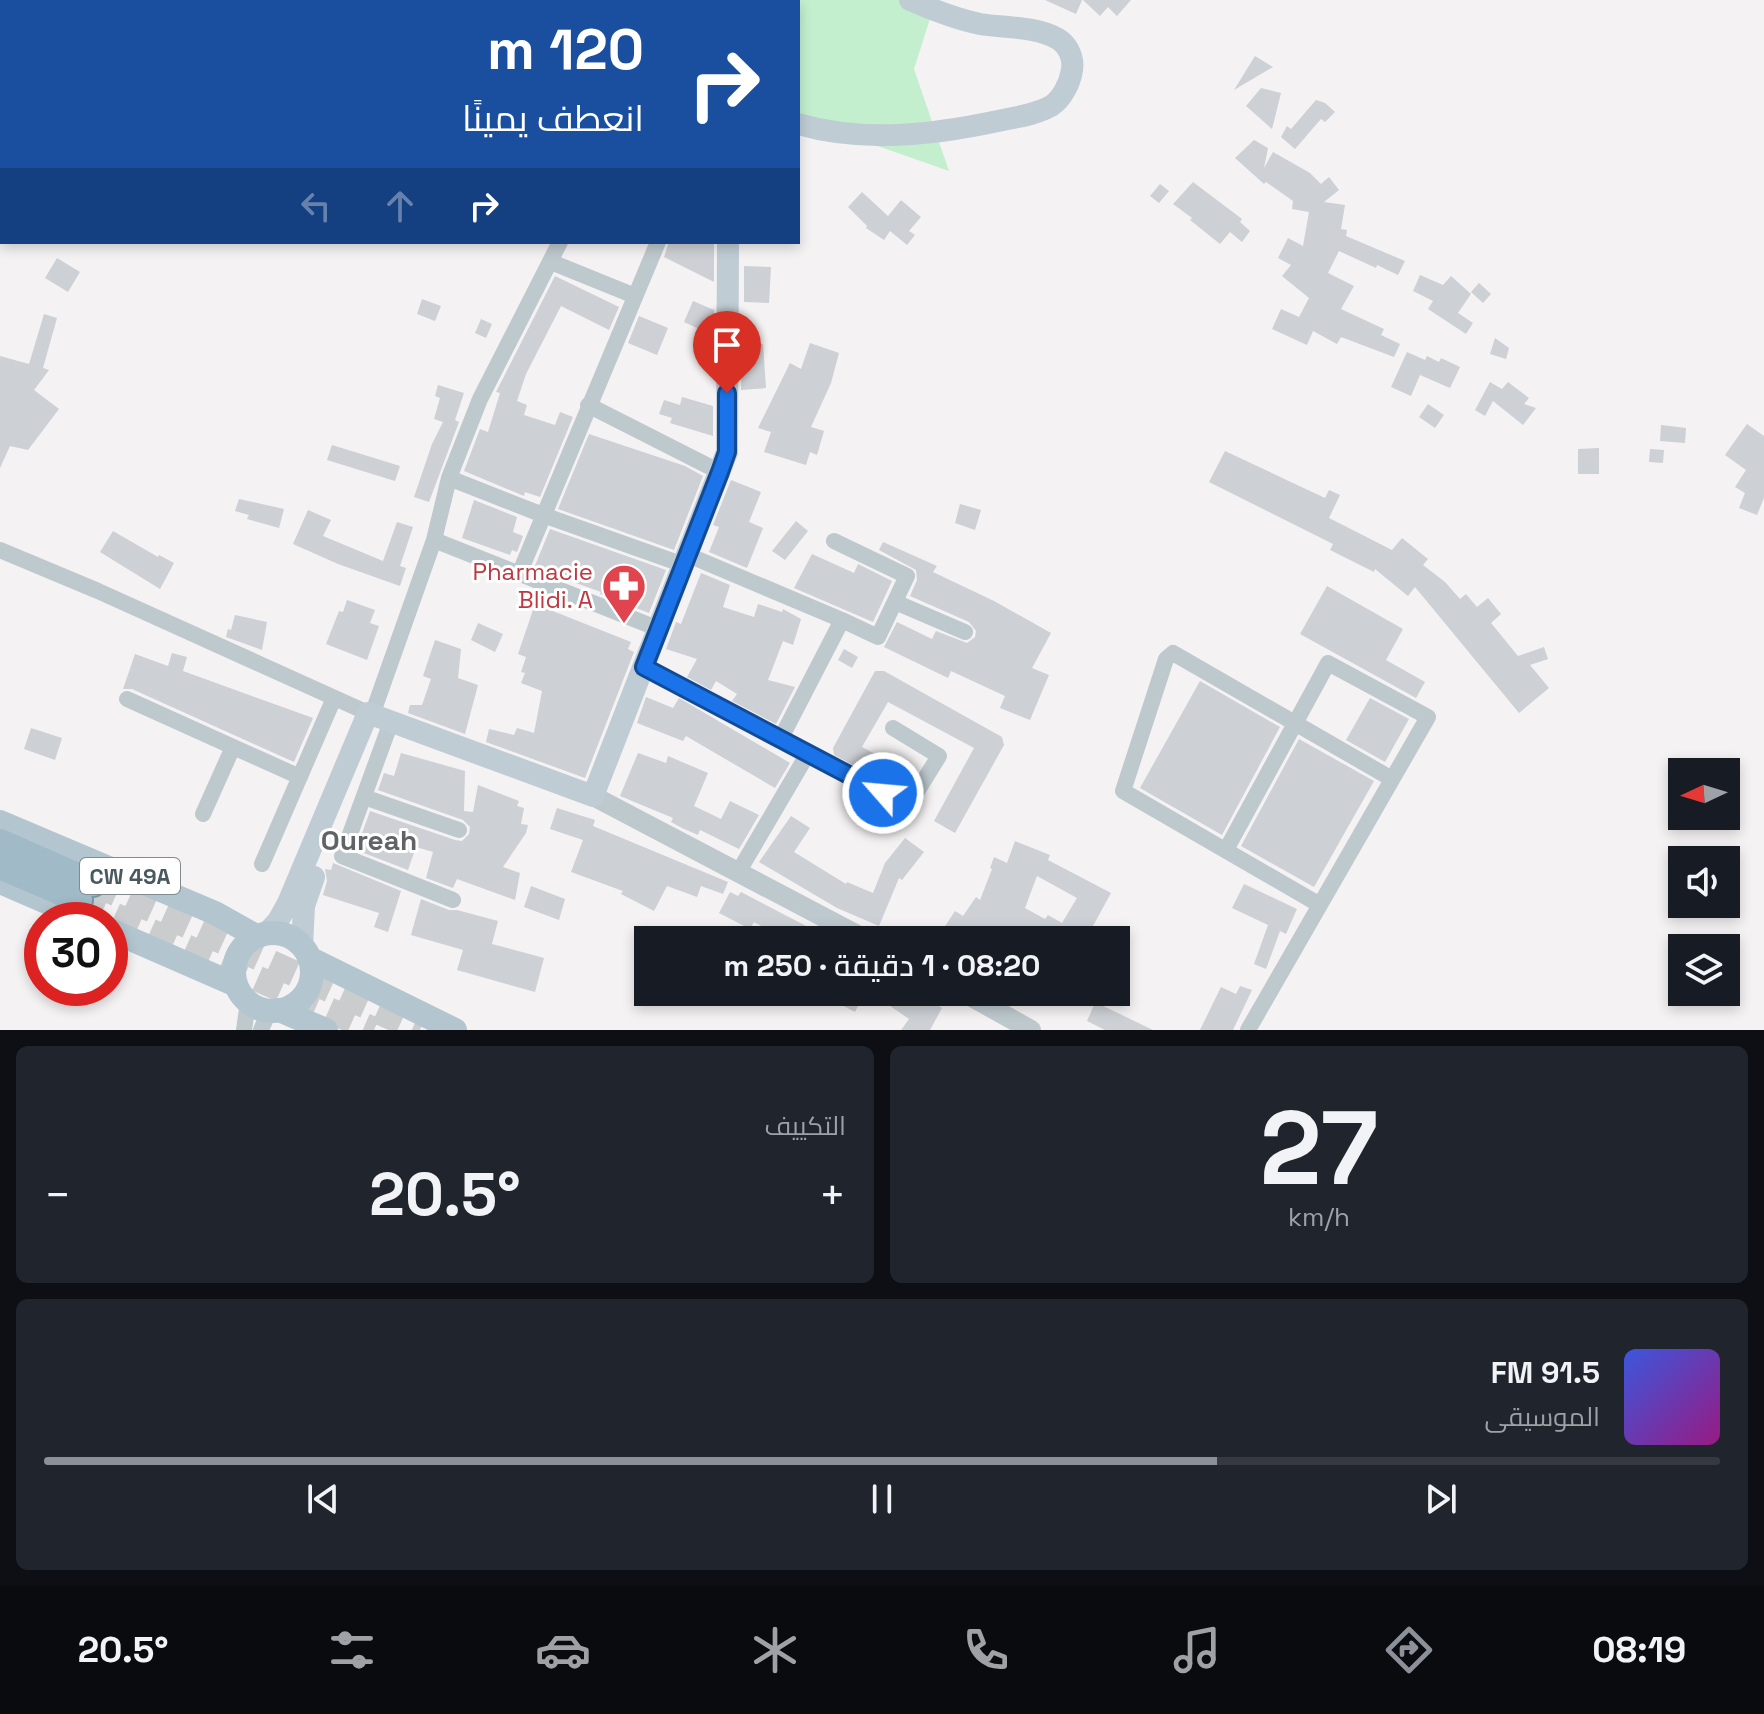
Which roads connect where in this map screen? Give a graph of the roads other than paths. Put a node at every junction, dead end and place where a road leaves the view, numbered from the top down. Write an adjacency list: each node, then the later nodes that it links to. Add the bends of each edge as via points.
1 (910, 0): 2 (main road, via 976,23 1059,39 1070,51 1073,68 1065,90 1053,105 1031,114 957,130 843,134)
2 (800, 124)
3 (559, 244): 6 (street)
4 (657, 244): 7 (street)
5 (728, 244): 9 (main road, via 727,452)
6 (551, 262): 7 (street); 10 (street, via 480,399)
7 (635, 296): 8 (street)
8 (588, 405): 9 (street); 11 (street)
9 (720, 472): 15 (main road)
10 (449, 478): 11 (street); 12 (street)
11 (543, 515): 15 (street); 16 (street)
12 (434, 540): 16 (street); 24 (street)
13 (834, 541): 17 (street, via 907,576)
14 (0, 550): 22 (street)
15 (686, 560): 18 (street); 19 (main road)
16 (520, 572): 19 (street)
17 (895, 602): 18 (street, via 878,637); 20 (street)
18 (842, 620): 27 (street)
19 (659, 629): 21 (main road)
20 (965, 632)
21 (644, 667): 27 (street); 32 (main road)
22 (334, 698): 24 (street); 30 (street)
23 (127, 699): 28 (street)
24 (377, 717): 32 (main road); 33 (street); 47 (main road, via 283,913); 49 (main road, via 307,894 302,916)
25 (1295, 723): 31 (street); 31 (street, via 1328,663 1428,717); 38 (street); 38 (street, via 1173,653 1166,659 1123,791)
26 (893, 728): 29 (street, via 939,756 908,806)
27 (780, 740): 29 (street)
28 (233, 747): 30 (street); 34 (street)
29 (807, 755): 41 (street)
30 (300, 777): 39 (street)
31 (1392, 779): 45 (street)
32 (593, 796): 41 (street)
33 (364, 797): 36 (street); 43 (street, via 342,856)
34 (203, 814)
35 (0, 822): 47 (main road, CW 49A)
36 (459, 830)
37 (0, 842): 44 (highway)
38 (1226, 850): 45 (street)
39 (262, 864)
40 (0, 866): 44 (highway)
41 (739, 871): 46 (street)
42 (0, 882): 44 (main road)
43 (453, 900)
44 (87, 901)
45 (1320, 905): 56 (street)
46 (841, 926)
47 (262, 935): 49 (main road, via 280,933); 51 (main road, via 247,942 235,962)
48 (128, 939): 51 (main road)
49 (305, 952): 51 (main road, via 311,977 304,996 289,1008); 54 (main road)
50 (988, 1006): 55 (street)
51 (259, 1008): 52 (street); 53 (main road)
52 (244, 1030)
53 (326, 1030)
54 (455, 1030)
55 (1031, 1030)
56 (1248, 1030)

